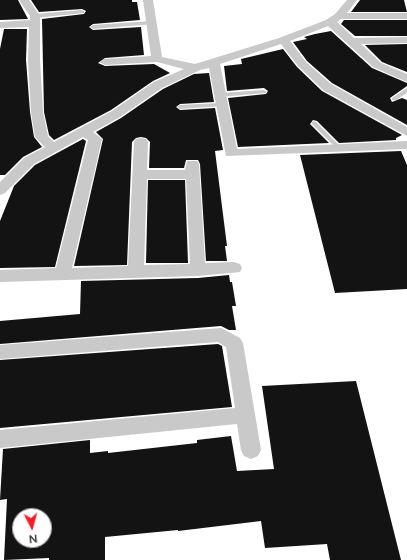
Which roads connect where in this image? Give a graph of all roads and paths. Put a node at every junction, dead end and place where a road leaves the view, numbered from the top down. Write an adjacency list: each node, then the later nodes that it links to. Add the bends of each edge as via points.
1 (24, 0): 7 (street)
2 (148, 0): 8 (street)
3 (352, 0): 6 (street)
4 (82, 12): 7 (lane)
5 (407, 16): 6 (street)
6 (335, 19): 11 (street); 13 (street)
7 (35, 20): 9 (street); 29 (street, via 37,112 42,137)
8 (152, 23): 10 (lane); 14 (street)
9 (0, 25)
10 (93, 27)
11 (283, 40): 16 (street); 26 (street, via 302,64 327,87)
12 (407, 40): 13 (street)
13 (350, 41): 18 (street, via 377,65)
14 (157, 59): 15 (street); 17 (street)
15 (105, 62)
16 (214, 64): 17 (street); 22 (street)
17 (196, 68): 25 (street, via 158,85 116,114)
18 (407, 78)
19 (407, 90): 21 (lane)
20 (264, 92): 22 (lane)
21 (394, 99)
22 (220, 100): 23 (lane); 30 (street, via 231,153)
23 (180, 107)
24 (314, 123): 30 (lane)
25 (83, 131): 29 (street); 36 (street, via 95,139)
26 (407, 132)
27 (141, 142): 31 (street)
28 (407, 145): 30 (street)
29 (52, 147): 32 (street, via 29,161)
30 (339, 148)
31 (140, 175): 34 (street, via 192,169); 35 (street)
32 (0, 190)
33 (234, 268): 34 (street)
34 (198, 270): 35 (street)
35 (136, 272): 36 (street)
36 (62, 275): 37 (street)
37 (0, 276)
38 (0, 352): 39 (street, via 221,334 234,343)
39 (245, 415): 40 (street); 41 (street)
40 (0, 439)
41 (251, 450)

